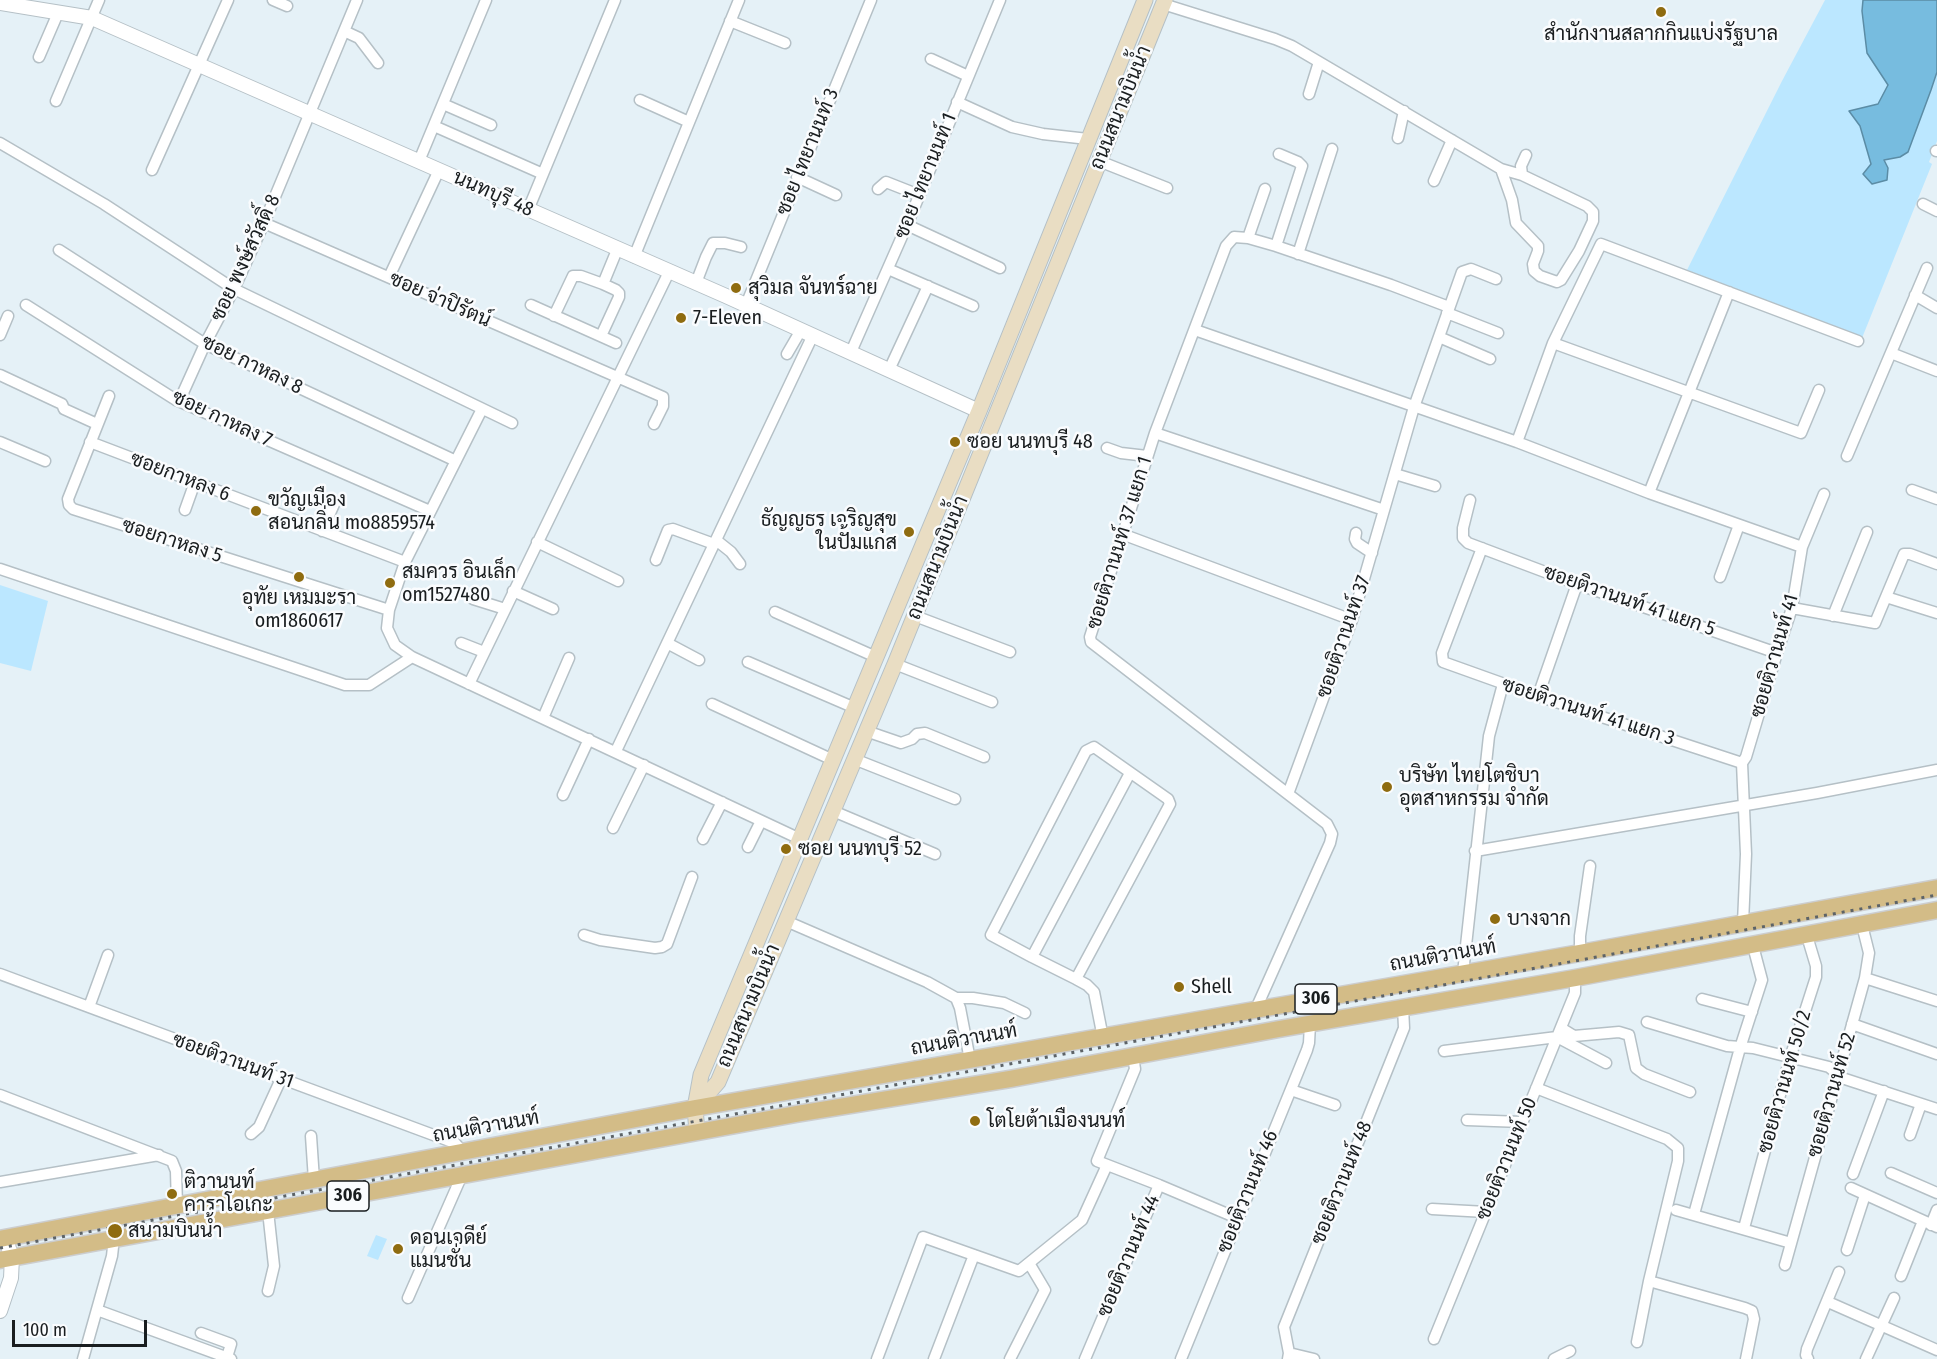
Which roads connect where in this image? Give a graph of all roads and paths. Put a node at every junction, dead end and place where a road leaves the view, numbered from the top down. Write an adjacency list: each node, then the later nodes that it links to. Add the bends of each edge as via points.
1 (99, 0): 15 (street)
2 (228, 0): 23 (street)
3 (273, 0): 13 (street)
4 (357, 0): 17 (street, ซอย พงษ์สวัสดิ์ 8)
5 (486, 0): 29 (street)
6 (615, 0): 47 (street)
7 (739, 0): 16 (street)
8 (870, 0): 49 (street, ซอย ไทยานนท์ 3)
9 (1000, 0): 24 (street, ซอย ไทยานนท์ 1)
10 (1145, 0): 36 (main road, ถนนสนามบินน้ำ)
11 (1160, 1): 21 (street, via 1275,39); 43 (main road, ถนนสนามบินน้ำ)
12 (0, 3): 14 (street, นนทบุรี 48)
13 (287, 6)
14 (57, 13): 15 (street, นนทบุรี 48); 19 (street)
15 (92, 18): 23 (street, นนทบุรี 48); 27 (street)
16 (730, 21): 18 (street); 32 (street)
17 (344, 31): 22 (street, via 359,38); 31 (street, ซอย พงษ์สวัสดิ์ 8)
18 (784, 43)
19 (39, 57)
20 (931, 59): 24 (street)
21 (1319, 62): 25 (street); 30 (street)
22 (378, 63)
23 (201, 66): 31 (street, นนทบุรี 48); 45 (street)
24 (968, 76): 28 (street, ซอย ไทยานนท์ 1)
25 (1309, 94)
26 (640, 100): 32 (street)
27 (56, 101)
28 (957, 102): 36 (street, via 1012,127); 55 (street, ซอย ไทยานนท์ 1)
29 (443, 104): 33 (street); 34 (street)
30 (1404, 111): 35 (street); 37 (street)
31 (310, 113): 42 (street, นนทบุรี 48); 59 (street, ซอย พงษ์สวัสดิ์ 8)
32 (689, 123): 67 (street)
33 (491, 125)
34 (434, 126): 42 (street); 47 (street)
35 (1398, 138)
36 (1089, 139): 112 (main road, ถนนสนามบินน้ำ)
37 (1452, 140): 44 (street); 50 (street)
38 (0, 143): 77 (street, via 104,204)
39 (1332, 149): 66 (street)
40 (1279, 154): 62 (street, via 1302,166)
41 (1526, 155): 48 (street)
42 (419, 161): 46 (street, นนทบุรี 48)
43 (1099, 161): 51 (street); 113 (main road, ถนนสนามบินน้ำ)
44 (1501, 169): 48 (street); 48 (street, via 1516,223 1538,246 1534,271 1557,282 1579,251 1593,221 1593,212)
45 (152, 170)
46 (439, 170): 57 (street, นนทบุรี 48); 72 (street)
47 (543, 174): 57 (street)
48 (1522, 176)
49 (797, 177): 54 (street); 82 (street, ซอย ไทยานนท์ 3)
50 (1434, 181)
51 (1167, 188)
52 (878, 189): 55 (street, via 886,182)
53 (1264, 189): 61 (street)
54 (836, 195)
55 (919, 195): 60 (street, ซอย ไทยานนท์ 1)
56 (1923, 204): 58 (street)
57 (528, 210): 65 (street, นนทบุรี 48)
58 (1937, 211)
59 (264, 223): 72 (street, ซอย จ่าปิรัตน์); 77 (street, ซอย พงษ์สวัสดิ์ 8)
60 (907, 225): 68 (street); 70 (street, ซอย ไทยานนท์ 1)
61 (1248, 238): 62 (street); 88 (street, ซอยติวานนท์ 37 แยก 1, via 1234,237 1226,246)
62 (1276, 246): 66 (street)
63 (741, 247): 74 (street, via 713,243)
64 (59, 250): 97 (street, ซอย กาหลง 8)
65 (617, 250): 67 (street, นนทบุรี 48); 75 (street)
66 (1298, 254): 85 (street, via 1391,285)
67 (634, 257): 71 (street, นนทบุรี 48)
68 (1000, 268)
69 (1927, 268): 79 (street)
70 (888, 269): 76 (street); 98 (street, ซอย ไทยานนท์ 1)
71 (669, 272): 74 (street, นนทบุรี 48); 105 (street)
72 (389, 277): 105 (street, ซอย จ่าปิรัตน์)
73 (1496, 279): 85 (street, ซอยติวานนท์ 37, via 1471,269 1462,272)
74 (696, 283): 82 (street, นนทบุรี 48)
75 (603, 284): 87 (street, via 573,276); 92 (street, via 619,293)
76 (928, 286): 83 (street); 102 (street)
77 (234, 289): 97 (street, ซอย พงษ์สวัสดิ์ 8); 111 (street)
78 (1729, 292): 94 (street); 96 (street, via 1601,244); 107 (street)
79 (1915, 295): 84 (street); 99 (street)
80 (26, 305): 109 (street, ซอย กาหลง 7)
81 (531, 305): 87 (street)
82 (746, 305): 89 (street, นนทบุรี 48)
83 (973, 306)
84 (1937, 308)
85 (1448, 310): 90 (street); 93 (street, ซอยติวานนท์ 37)
86 (8, 316): 91 (street)
87 (554, 316): 92 (street)
88 (1195, 330): 110 (street); 117 (street, ซอยติวานนท์ 37 แยก 1)
89 (807, 332): 98 (street, นนทบุรี 48); 100 (street); 143 (street)
90 (1498, 333)
91 (0, 335)
92 (601, 336): 95 (street)
93 (1439, 337): 101 (street); 110 (street, ซอยติวานนท์ 37)
94 (1858, 341)
95 (616, 343)
96 (1553, 343): 107 (street); 120 (street)
97 (205, 344): 109 (street, ซอย พงษ์สวัสดิ์ 8, via 182,395); 125 (street, ซอย กาหลง 8)
98 (851, 352): 102 (street, นนทบุรี 48)
99 (1892, 353): 103 (street); 123 (street)
100 (787, 354)
101 (1490, 359)
102 (889, 370): 112 (street, นนทบุรี 48)
103 (1937, 371)
104 (0, 375): 115 (street)
105 (616, 377): 116 (street, ซอย จ่าปิรัตน์, via 663,397); 144 (street)
106 (1819, 390): 107 (street, via 1801,433)
107 (1689, 393): 130 (street)
108 (109, 396): 115 (street, ซอยกาหลง 5)
109 (176, 399): 137 (street, ซอย กาหลง 7)
110 (1414, 407): 120 (street); 126 (street, ซอยติวานนท์ 37)
111 (482, 410): 114 (street); 125 (street)
112 (979, 411): 113 (main road); 174 (main road, ถนนสนามบินน้ำ)
113 (995, 418): 165 (main road, ถนนสนามบินน้ำ)
114 (512, 423)
115 (97, 424): 119 (street, ซอยกาหลง 5)
116 (654, 424)
117 (1155, 433): 122 (street, ซอยติวานนท์ 37 แยก 1); 136 (street)
118 (0, 442): 124 (street)
119 (90, 442): 127 (street, ซอยกาหลง 6); 162 (street, ซอยกาหลง 5, via 68,499 72,509)
120 (1517, 442): 130 (street)
121 (1107, 448): 122 (street)
122 (1147, 456): 142 (street, ซอยติวานนท์ 37 แยก 1)
123 (1847, 456)
124 (45, 461)
125 (456, 461): 137 (street)
126 (1395, 474): 128 (street); 136 (street, ซอยติวานนท์ 37)
127 (195, 482): 135 (street); 139 (street, ซอยกาหลง 6)
128 (1435, 486)
129 (1912, 490): 132 (street)
130 (1649, 493): 138 (street)
131 (1824, 494): 145 (street, ซอยติวานนท์ 41)
132 (1937, 499)
133 (1470, 500): 146 (street, via 1463,538)
134 (335, 502): 139 (street)
135 (185, 510)
136 (1384, 510): 147 (street, ซอยติวานนท์ 37)
137 (430, 511): 149 (street)
138 (1739, 525): 145 (street); 153 (street)
139 (322, 531): 149 (street, ซอยกาหลง 6)
140 (1356, 532): 147 (street, via 1357,543)
141 (1867, 532): 166 (street)
142 (1122, 534): 167 (street); 196 (street, ซอยติวานนท์ 37 แยก 1, via 1091,642)
143 (715, 542): 148 (street, via 673,528 668,530); 150 (street); 169 (street)
144 (537, 543): 154 (street); 156 (street)
145 (1802, 547): 159 (street, ซอยติวานนท์ 41)
146 (1482, 549): 155 (street, ซอยติวานนท์ 41 แยก 5); 180 (street, ซอยติวานนท์ 41 แยก 3, via 1442,653 1443,662)
147 (1372, 553): 167 (street, ซอยติวานนท์ 37)
148 (656, 560)
149 (405, 562): 162 (street)
150 (740, 564)
151 (1937, 564): 157 (street, via 1904,554)
152 (0, 569): 173 (street, via 345,685 369,685)
153 (1720, 577)
154 (618, 581)
155 (1577, 584): 172 (street, ซอยติวานนท์ 41 แยก 5); 181 (street)
156 (513, 591): 160 (street); 161 (street)
157 (1886, 597): 164 (street); 166 (street, via 1875,623)
158 (473, 599): 160 (street)
159 (1792, 608): 166 (street); 172 (street, ซอยติวานนท์ 41)
160 (505, 609): 170 (street)
161 (553, 609)
162 (388, 610): 173 (street, via 387,628 395,645)
163 (775, 612): 174 (street)
164 (1937, 613)
165 (915, 616): 171 (street); 178 (main road, ถนนสนามบินน้ำ)
166 (1833, 616)
167 (1352, 620): 196 (street, ซอยติวานนท์ 37)
168 (461, 643): 170 (street)
169 (667, 644): 176 (street); 188 (street)
170 (484, 652): 179 (street)
171 (1010, 652)
172 (1777, 652): 192 (street, ซอยติวานนท์ 41)
173 (412, 657): 179 (street)
174 (876, 657): 184 (main road, ถนนสนามบินน้ำ)
175 (569, 658): 185 (street)
176 (699, 660)
177 (748, 662): 184 (street)
178 (895, 664): 182 (street); 186 (main road, ถนนสนามบินน้ำ)
179 (469, 684): 185 (street)
180 (1503, 684): 181 (street, ซอยติวานนท์ 41 แยก 3); 207 (street, via 1489,736)
181 (1538, 696): 192 (street, ซอยติวานนท์ 41 แยก 3)
182 (992, 702)
183 (712, 704): 191 (street)
184 (855, 708): 191 (main road, ถนนสนามบินน้ำ)
185 (543, 718): 187 (street)
186 (866, 731): 189 (street, via 901,743 925,733); 190 (main road, ถนนสนามบินน้ำ)
187 (589, 739): 188 (street); 197 (street)
188 (616, 751): 193 (street)
189 (984, 757)
190 (854, 759): 198 (street); 201 (main road, ถนนสนามบินน้ำ)
191 (833, 760): 205 (main road, ถนนสนามบินน้ำ)
192 (1742, 763): 200 (street, ซอยติวานนท์ 41)
193 (644, 765): 199 (street); 203 (street)
194 (1937, 770): 200 (street)
195 (1130, 773): 221 (street); 221 (street, via 1094,747 1086,751 991,935); 226 (street, via 1170,804)
196 (1288, 794): 233 (street, via 1327,824 1332,834)
197 (563, 795)
198 (955, 798)
199 (722, 802): 202 (street); 204 (street)
200 (1745, 804): 207 (street); 214 (street, ซอยติวานนท์ 41)
201 (833, 811): 208 (street); 213 (main road, ถนนสนามบินน้ำ)
202 (761, 820): 205 (street); 206 (street)
203 (613, 828)
204 (704, 839)
205 (800, 839): 258 (main road, ถนนสนามบินน้ำ, via 701,1075)
206 (748, 847)
207 (1475, 851): 222 (street)
208 (935, 854)
209 (1590, 866): 219 (street)
210 (692, 877): 216 (street, via 667,944 662,947)
211 (1937, 888): 214 (main road, ถนนติวานนท์ / 306)
212 (1937, 910): 215 (main road, 306)
213 (786, 921): 227 (street); 258 (main road, ถนนสนามบินน้ำ, via 718,1082)
214 (1743, 923): 219 (main road, ถนนติวานนท์ / 306)
215 (1862, 925): 217 (main road, 306); 225 (street, ซอยติวานนท์ 52, via 1869,953)
216 (584, 935)
217 (1807, 936): 218 (main road, 306); 246 (street, ซอยติวานนท์ 50/2, via 1816,978)
218 (1753, 946): 224 (main road, 306); 234 (street, via 1762,980)
219 (1580, 953): 222 (main road, ถนนติวานนท์ / 306)
220 (108, 955): 231 (street)
221 (1032, 957): 226 (street)
222 (1463, 973): 230 (main road, ถนนติวานนท์ / 306)
223 (0, 974): 231 (street, ซอยติวานนท์ 31)
224 (1575, 978): 232 (main road, 306); 240 (street, ซอยติวานนท์ 50, via 1575,993)
225 (1865, 978): 229 (street); 238 (street, ซอยติวานนท์ 52)
226 (1076, 980): 241 (street, via 1094,992)
227 (956, 998): 235 (street, via 1004,1003); 247 (street)
228 (1702, 999): 234 (street)
229 (1937, 1001)
230 (1276, 1006): 233 (main road, ถนนติวานนท์ / 306); 239 (main road)
231 (90, 1007): 250 (street, ซอยติวานนท์ 31)
232 (1403, 1007): 237 (main road, 306); 311 (street, ซอยติวานนท์ 48, via 1404,1028 1284,1327)
233 (1255, 1011): 241 (main road, ถนนติวานนท์ / 306)
234 (1752, 1012): 242 (street)
235 (1025, 1013)
236 (1647, 1022): 242 (street)
237 (1310, 1024): 239 (main road, 306); 252 (street, ซอยติวานนท์ 46, via 1309,1043)
238 (1852, 1024): 244 (street); 249 (street, ซอยติวานนท์ 52)
239 (1279, 1029): 245 (main road, 306)
240 (1559, 1033): 243 (street); 248 (street); 251 (street, ซอยติวานนท์ 50); 254 (street, via 1629,1035 1636,1068)
241 (1102, 1038): 247 (main road, ถนนติวานนท์ / 306)
242 (1740, 1048): 246 (street); 284 (street)
243 (1444, 1051)
244 (1937, 1054)
245 (1133, 1056): 262 (main road, 306); 268 (street, via 1135,1069 1097,1161)
246 (1790, 1058): 249 (street, via 1829,1067); 287 (street, ซอยติวานนท์ 50/2)
247 (970, 1060): 258 (main road, ถนนติวานนท์ / 306)
248 (1606, 1063)
249 (1838, 1073): 253 (street, via 1842,1078); 290 (street, ซอยติวานนท์ 52)
250 (281, 1079): 263 (street, via 259,1127); 266 (street, ซอยติวานนท์ 31, via 455,1143)
251 (1536, 1088): 261 (street, ซอยติวานนท์ 50); 298 (street, via 1667,1139 1678,1148)
252 (1291, 1090): 257 (street); 285 (street, ซอยติวานนท์ 46)
253 (1884, 1091): 256 (street); 270 (street)
254 (1689, 1092)
255 (0, 1095): 267 (street)
256 (1921, 1104): 259 (street); 264 (street)
257 (1335, 1105)
258 (695, 1108): 262 (main road, ถนนสนามบินน้ำ); 266 (main road, ถนนติวานนท์ / 306)
259 (1937, 1110)
260 (1467, 1120): 261 (street)
261 (1522, 1122): 283 (street, ซอยติวานนท์ 50)
262 (697, 1132): 271 (main road, 306)
263 (251, 1134)
264 (1910, 1135)
265 (311, 1136): 272 (street)
266 (463, 1152): 272 (main road, ถนนติวานนท์ / 306)
267 (160, 1155): 273 (street); 278 (street, via 175,1166)
268 (1107, 1165): 274 (street, ซอยติวานนท์ 44); 294 (street, via 1082,1220)
269 (1891, 1173): 276 (street)
270 (1853, 1174)
271 (462, 1175): 282 (main road, 306); 300 (street)
272 (314, 1180): 278 (main road, ถนนติวานนท์ / 306)
273 (0, 1182)
274 (1159, 1185): 285 (street); 317 (street, ซอยติวานนท์ 44)
275 (1851, 1188): 277 (street)
276 (1937, 1193)
277 (1865, 1195): 286 (street); 291 (street)
278 (177, 1206): 289 (main road, ถนนติวานนท์ / 306)
279 (1432, 1209): 283 (street)
280 (1677, 1210): 284 (street)
281 (1937, 1210): 286 (street)
282 (268, 1211): 288 (main road, 306); 299 (street, via 274,1266)
283 (1486, 1212): 307 (street, ซอยติวานนท์ 50)
284 (1694, 1214): 287 (street)
285 (1237, 1218): 318 (street, ซอยติวานนท์ 46)
286 (1930, 1224): 297 (street)
287 (1744, 1228): 290 (street)
288 (114, 1238): 293 (main road, 306); 303 (street)
289 (3, 1239): 293 (street)
290 (1791, 1243): 295 (street, ซอยติวานนท์ 52)
291 (1847, 1250)
292 (974, 1255): 294 (street, via 1019,1271); 314 (street, via 923,1237); 315 (street)
293 (6, 1258): 304 (street, via 11,1278)
294 (1029, 1263): 316 (street, via 1045,1290)
295 (1785, 1265)
296 (1839, 1272): 302 (street)
297 (1901, 1276)
298 (1649, 1281): 308 (street); 321 (street, via 1752,1311)
299 (268, 1291)
300 (408, 1298)
301 (1894, 1298): 305 (street)
302 (1828, 1302): 305 (street); 322 (street, via 1807,1349)
303 (98, 1310): 312 (street); 313 (street)
304 (0, 1311)
305 (1880, 1327): 310 (street); 323 (street)
306 (201, 1333): 312 (street, via 231,1344)
307 (1434, 1339)
308 (1637, 1342)
309 (1570, 1351): 320 (street)
310 (1937, 1351): 324 (street)
311 (1288, 1356): 319 (street)
312 (229, 1358)
313 (83, 1359)
314 (877, 1359)
315 (934, 1359)
316 (1010, 1359)
317 (1085, 1359)
318 (1181, 1359)
319 (1314, 1359)
320 (1554, 1359)
321 (1746, 1359)
322 (1808, 1359)
323 (1866, 1359)
324 (1934, 1359)

